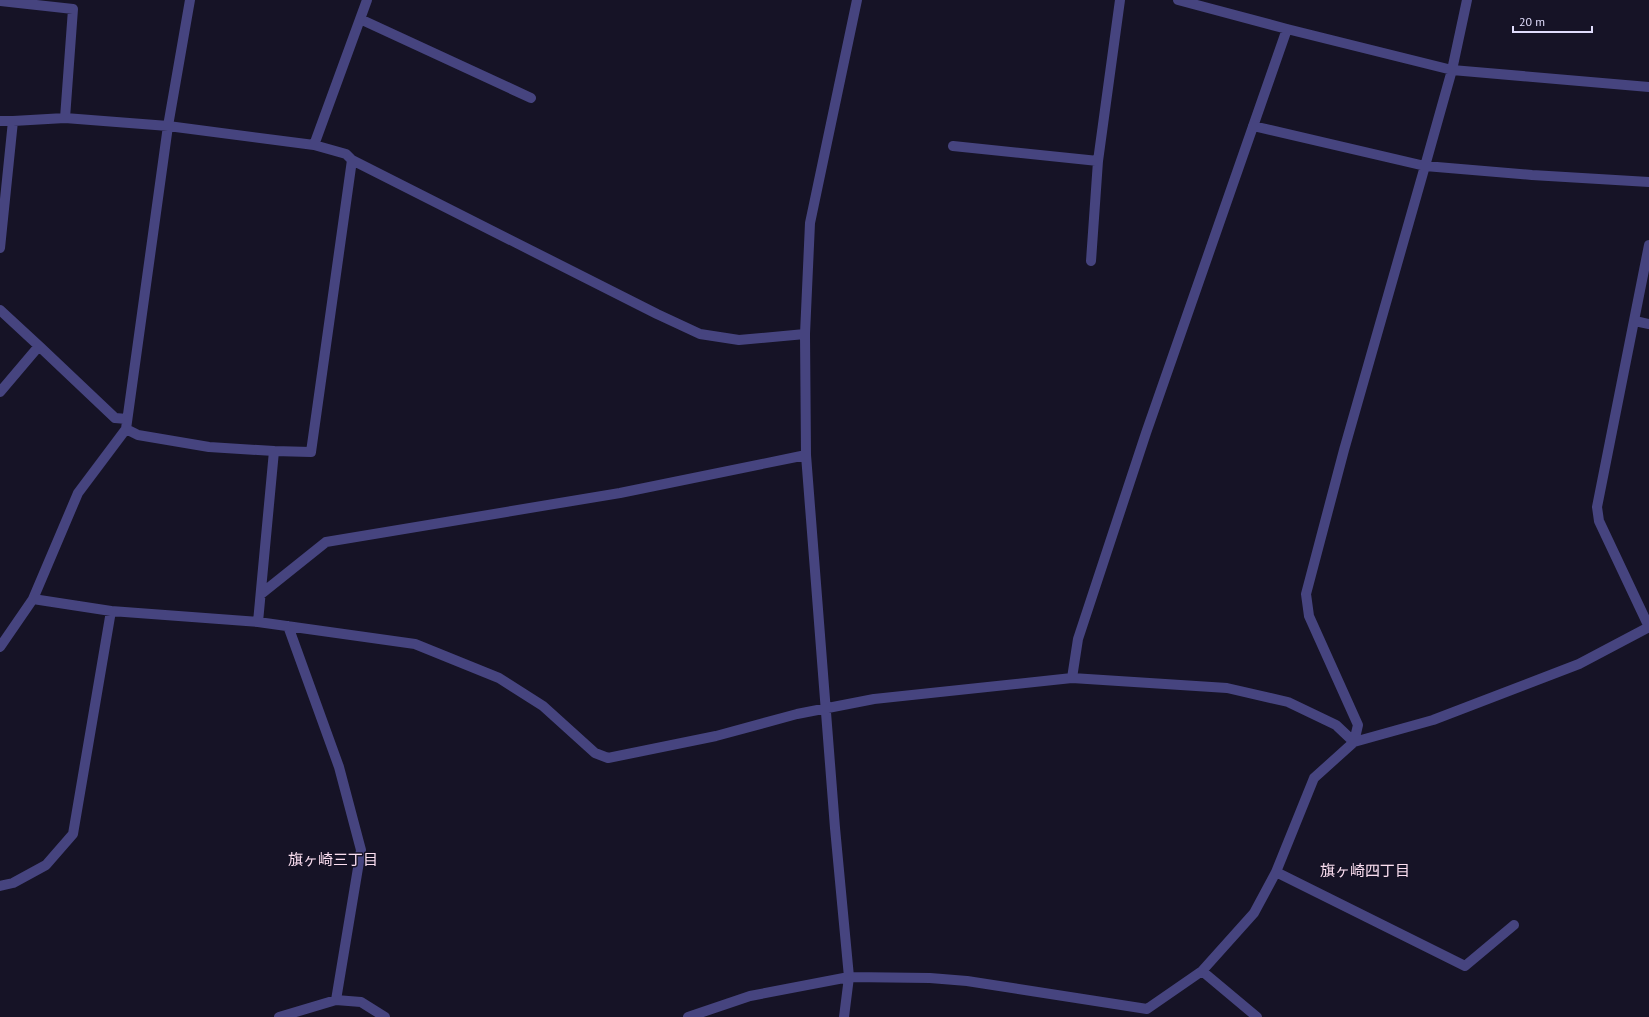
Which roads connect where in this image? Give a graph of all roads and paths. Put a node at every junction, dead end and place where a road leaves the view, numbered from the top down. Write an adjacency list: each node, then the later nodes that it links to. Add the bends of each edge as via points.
1 (190, 0): 16 (street)
2 (367, 0): 8 (street)
3 (857, 0): 30 (street, via 810,223)
4 (1120, 0): 21 (street)
5 (1178, 0): 9 (street)
6 (1467, 0): 10 (street)
7 (0, 1): 13 (street, via 73,9)
8 (360, 19): 12 (street); 18 (street)
9 (1287, 29): 10 (street); 17 (street)
10 (1452, 70): 11 (street); 22 (street)
11 (1649, 87)
12 (531, 98)
13 (65, 118): 15 (street); 16 (street)
14 (0, 121): 15 (street)
15 (13, 121): 25 (street)
16 (168, 126): 18 (street); 33 (street)
17 (1253, 126): 22 (street); 43 (street, via 1078,639)
18 (314, 145): 20 (street, via 346,154)
19 (953, 146): 21 (street)
20 (352, 160): 30 (street, via 700,334 739,340); 34 (street, via 311,452)
21 (1098, 160): 26 (street)
22 (1425, 166): 23 (street); 45 (street, via 1306,594 1309,616 1358,725)
23 (1649, 182)
24 (1649, 245): 28 (street)
25 (0, 248)
26 (1091, 261)
27 (0, 310): 31 (street)
28 (1635, 321): 29 (street); 41 (street, via 1597,507 1598,521)
29 (1649, 324)
30 (805, 334): 35 (street)
31 (39, 346): 32 (street); 33 (street, via 115,418)
32 (0, 392)
33 (126, 424): 34 (street, via 138,435 209,446); 37 (street, via 78,493)
34 (274, 452): 36 (street)
35 (806, 455): 36 (street, via 620,493 326,542); 44 (street)
36 (261, 594): 39 (street)
37 (33, 599): 38 (street); 42 (street)
38 (111, 611): 39 (street); 47 (street, via 73,834 46,865 14,883)
39 (258, 622): 40 (street)
40 (288, 626): 44 (street, via 415,644 468,665 499,678 543,706 595,753 608,758 716,736); 51 (street, via 339,767 361,850)
41 (1649, 627): 45 (street, via 1579,664 1433,720)
42 (0, 647)
43 (1072, 678): 44 (street, via 874,699); 45 (street, via 1234,690 1288,702 1336,725)
44 (826, 708): 50 (street)
45 (1354, 742): 46 (street, via 1314,778)
46 (1276, 872): 48 (street, via 1465,966); 49 (street, via 1254,914)
47 (0, 886)
48 (1514, 925)
49 (1202, 971): 50 (street, via 1147,1009 959,981); 56 (street)
50 (849, 977): 54 (street, via 750,996); 55 (street)
51 (336, 1000): 52 (street); 53 (street, via 361,1002)
52 (279, 1017)
53 (385, 1017)
54 (688, 1017)
55 (844, 1017)
56 (1258, 1017)

